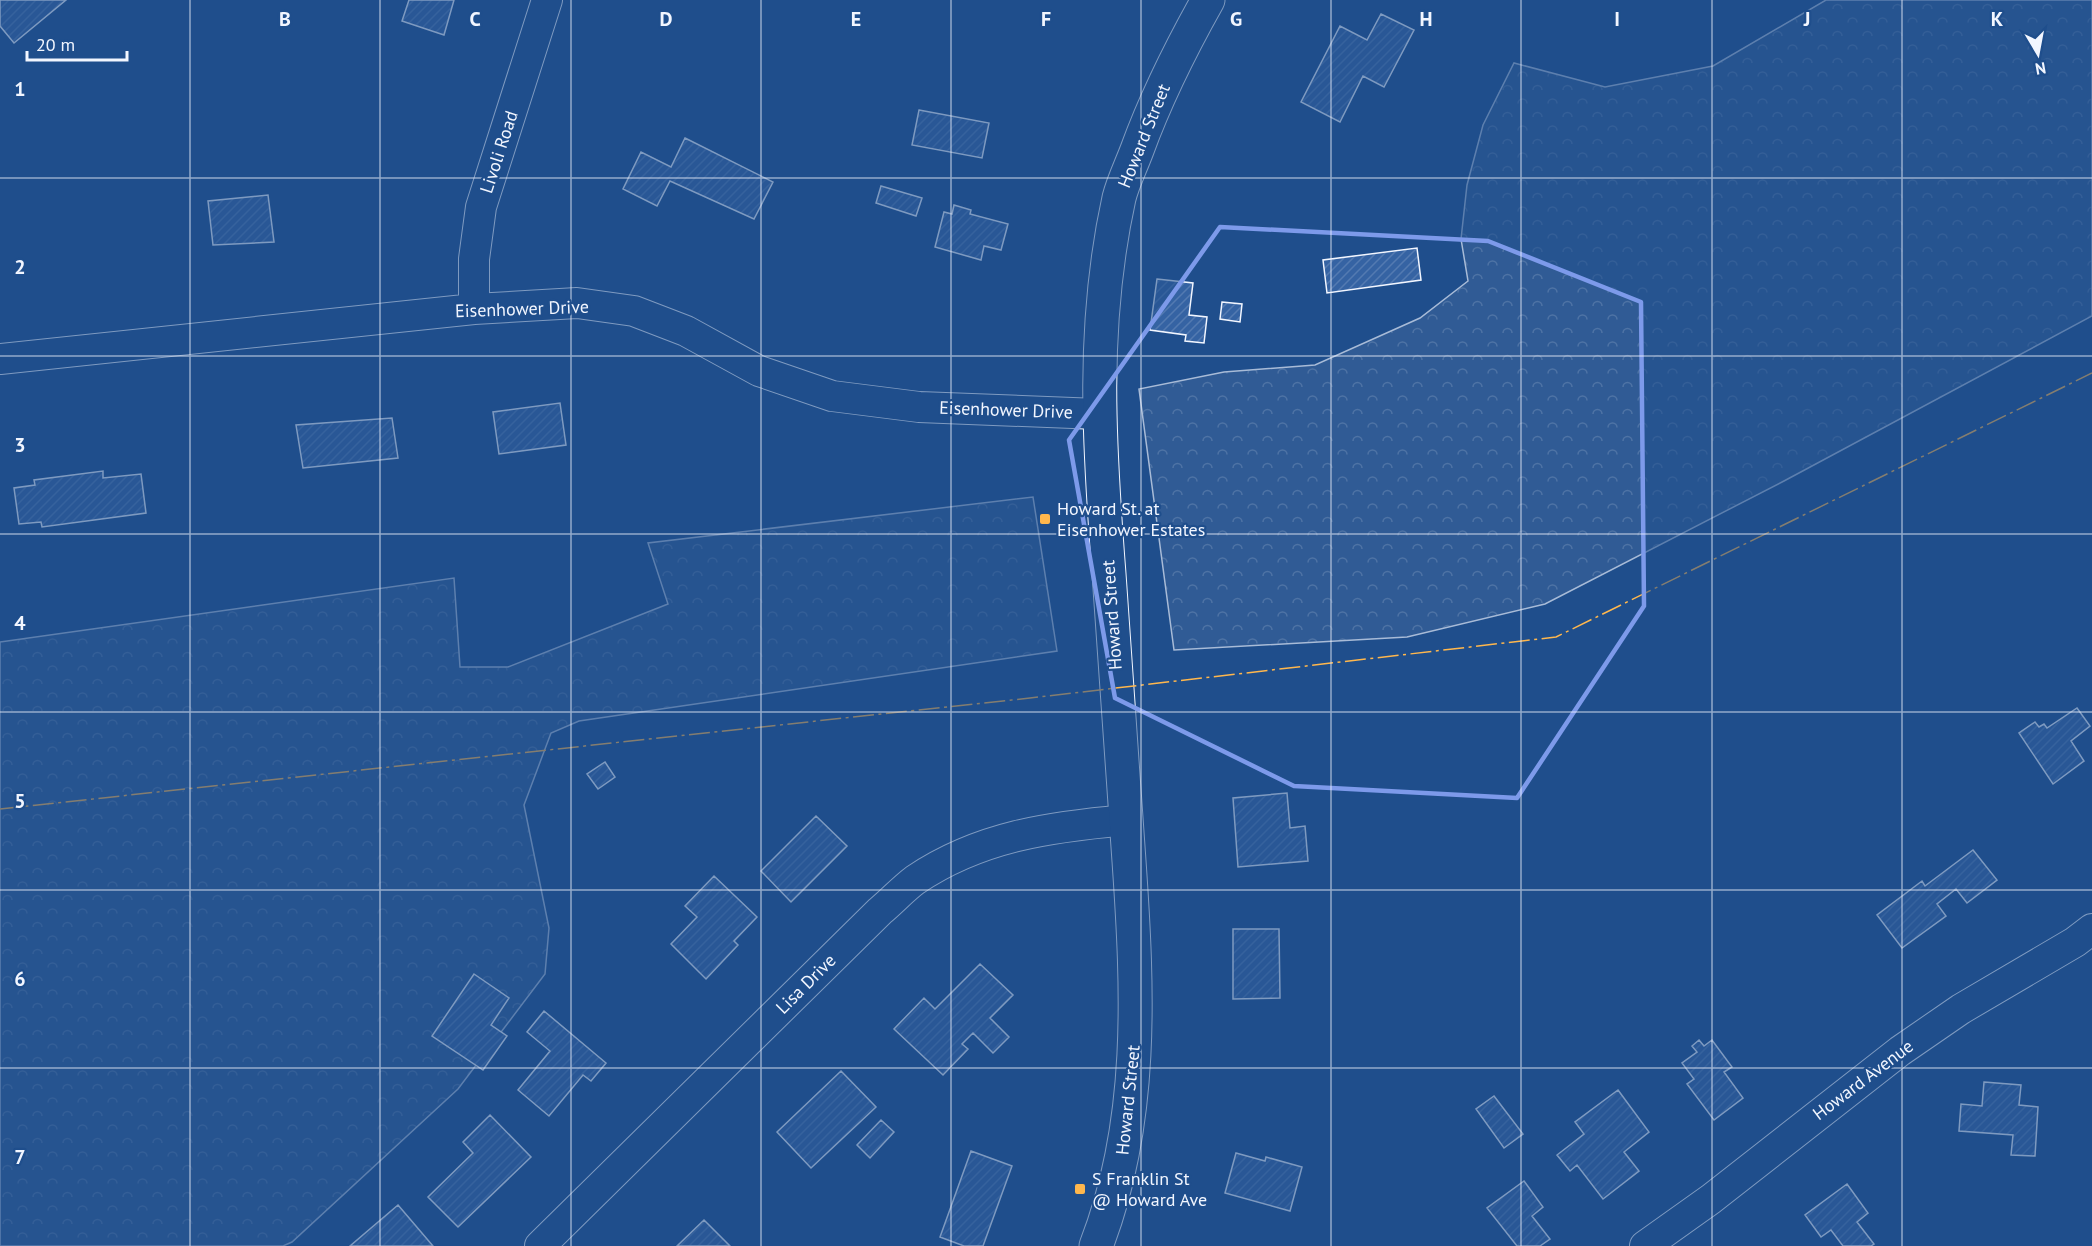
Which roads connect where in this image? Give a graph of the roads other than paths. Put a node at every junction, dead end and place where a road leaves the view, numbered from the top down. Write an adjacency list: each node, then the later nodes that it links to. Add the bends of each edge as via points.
1 (547, 0): 3 (street, Livoli Road, via 482,207 474,259)
2 (1208, 0): 5 (main road, Howard Street, via 1149,118 1120,195 1104,282)
3 (474, 309): 4 (street, Eisenhower Drive); 5 (street, Eisenhower Drive, via 577,303 634,311 686,331 759,371 832,396 919,407)
4 (0, 359)
5 (1098, 414): 6 (main road, Howard Street)
6 (1126, 820): 8 (street, Lisa Drive, via 1032,832 986,844 914,881); 9 (main road, Howard Street, via 1137,1004 1134,1065 1123,1156)
7 (2092, 929): 10 (street, Howard Avenue, via 1900,1051)
8 (540, 1246)
9 (1096, 1246)
10 (1645, 1246)

